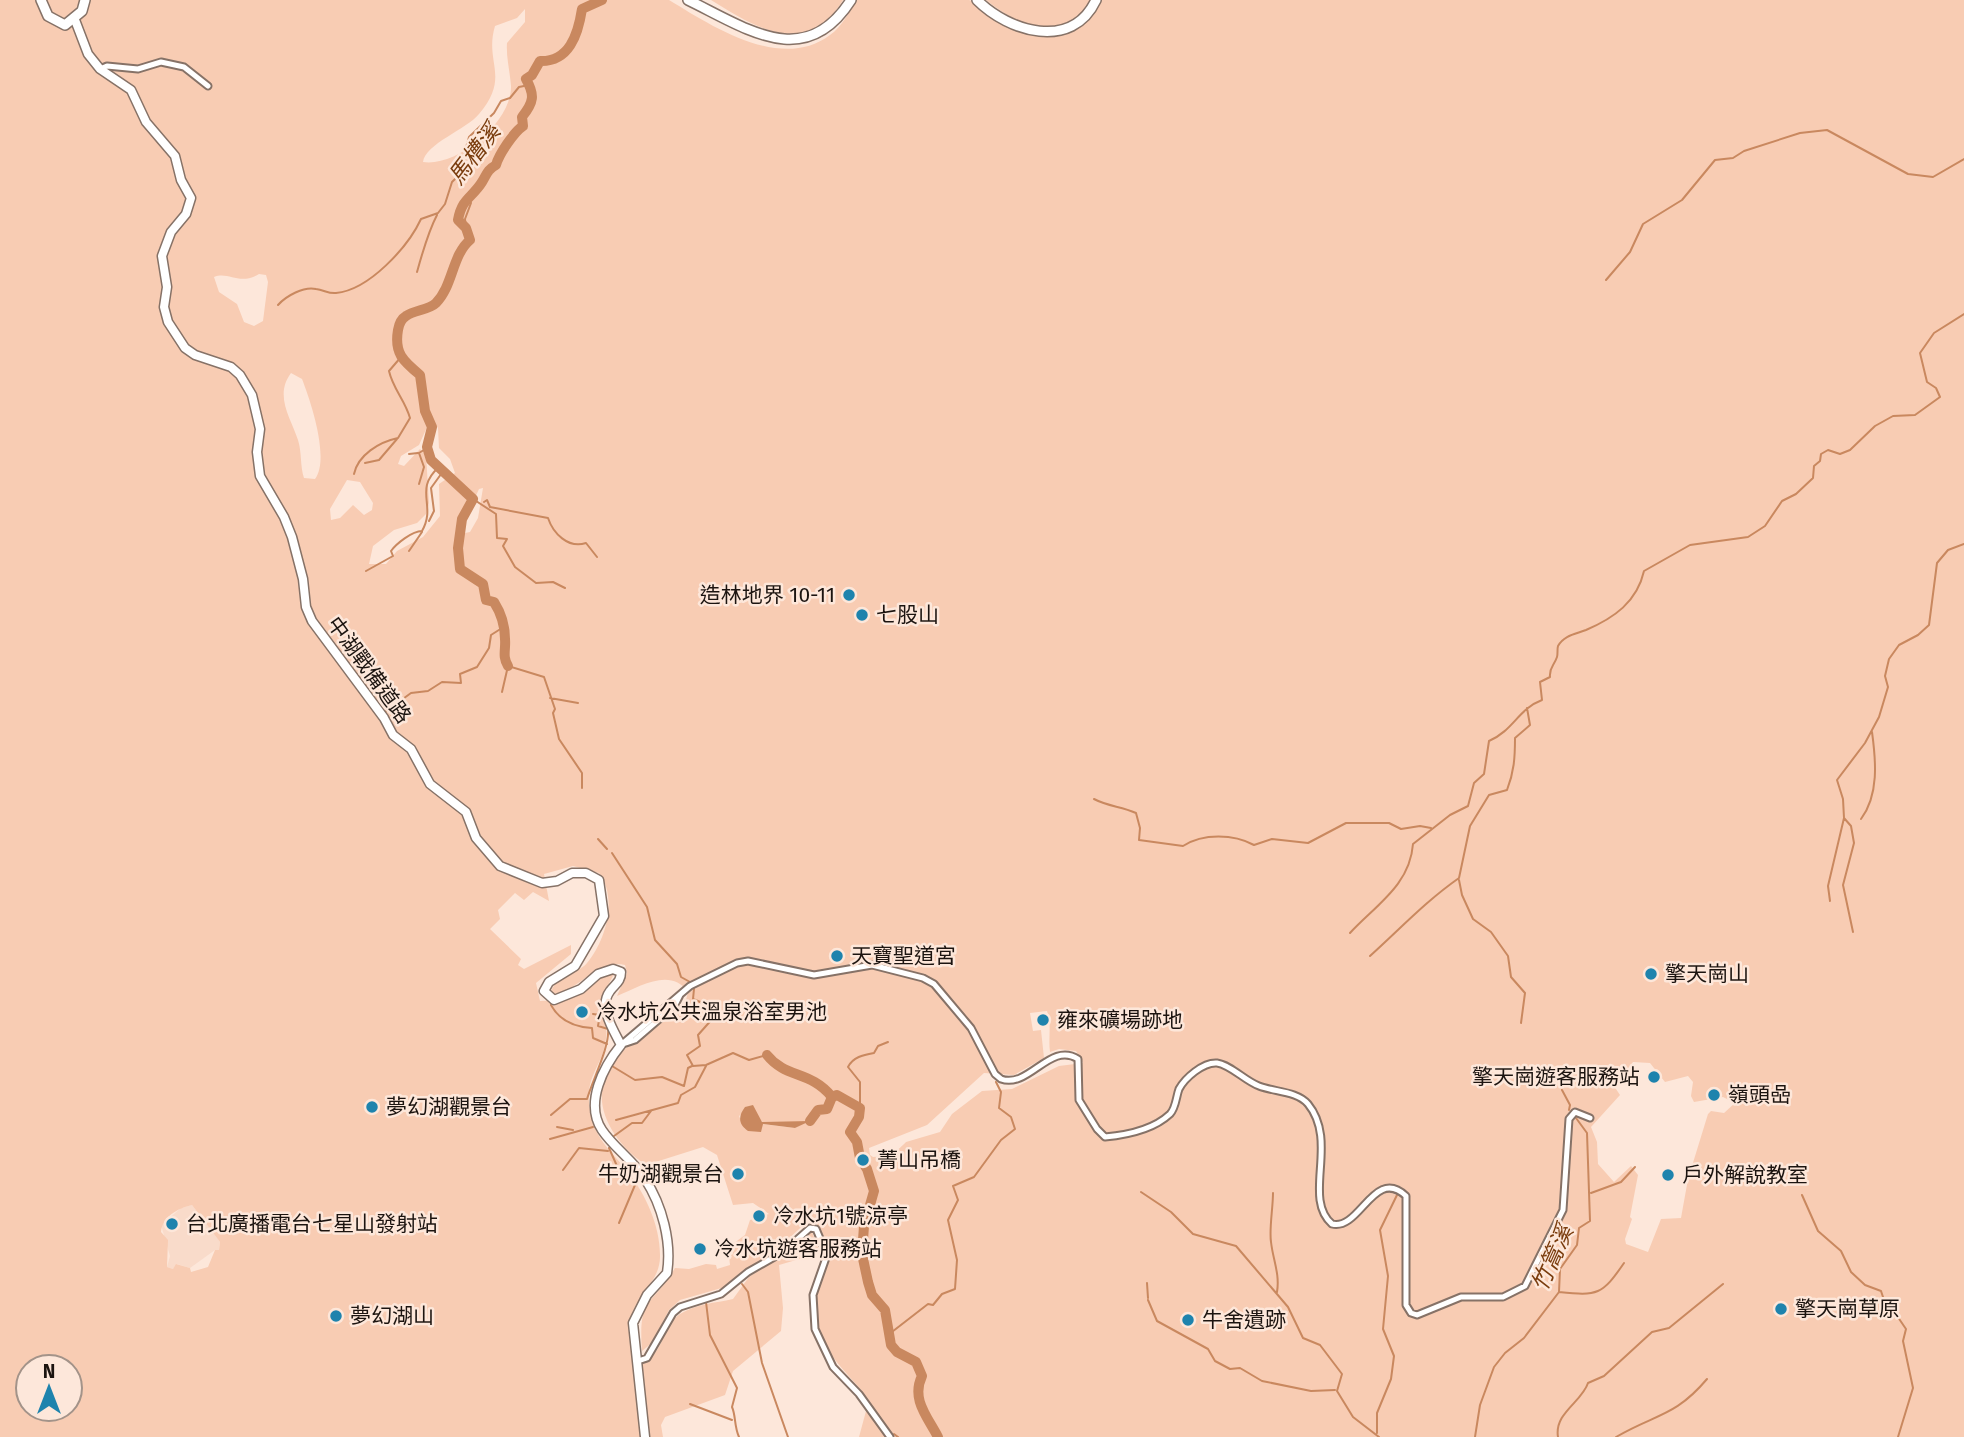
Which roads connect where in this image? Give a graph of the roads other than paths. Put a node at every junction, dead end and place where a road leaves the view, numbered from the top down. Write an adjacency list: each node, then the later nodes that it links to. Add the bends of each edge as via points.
1 (40, 0): 7 (main road, via 51,19 65,25)
2 (85, 0): 7 (main road)
3 (688, 0): 4 (main road, via 767,37 800,39 817,35 839,19)
4 (852, 0)
5 (976, 0): 6 (main road, via 1009,23 1042,32 1076,26)
6 (1096, 0)
7 (75, 20): 8 (street, 中湖戰備道路, via 88,54)
8 (100, 69): 9 (street, via 138,69 161,62 184,67); 13 (street, 中湖戰備道路, via 131,90 146,122 175,156 191,198 162,256 167,322 185,348 231,367 252,395 260,429 260,476 284,517 312,621 393,735 411,749 430,784 466,812 476,838 500,866 542,883 572,873 586,873 599,880 604,916 575,966 549,982 544,991 554,1000 581,989 598,974 619,970 621,979 609,992 605,1009)
9 (208, 86)
10 (680, 995): 11 (street); 12 (street, via 681,1001); 13 (street); 14 (street, via 709,975 748,961 814,975 872,965 923,978 951,1001 1001,1079 1016,1081 1058,1056 1078,1059 1079,1100 1105,1137 1137,1132 1169,1115 1180,1088 1208,1064 1220,1064 1254,1084 1299,1097 1320,1124 1323,1166 1318,1191 1328,1220 1346,1224 1369,1196 1388,1189 1406,1196 1406,1305 1417,1315 1461,1297 1503,1297 1525,1286 1563,1210 1569,1119 1575,1112)
11 (675, 1005): 12 (street); 13 (street)
12 (667, 1013): 13 (street, via 635,1040)
13 (621, 1045): 15 (street, via 601,1076 596,1108 600,1127 645,1178 668,1240 667,1273 647,1295 633,1323)
14 (1590, 1118)
15 (638, 1361): 16 (street); 17 (street, via 647,1358 680,1307 721,1294 810,1228 816,1229 828,1255 813,1295 815,1329 833,1367)
16 (645, 1437)
17 (890, 1437)

